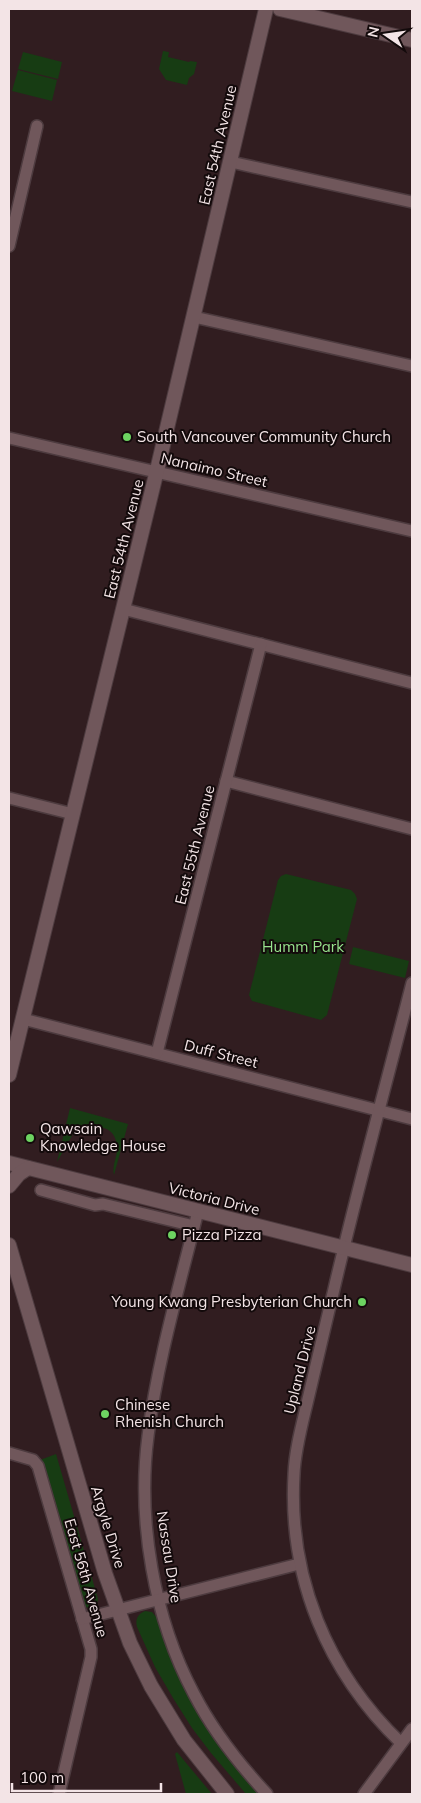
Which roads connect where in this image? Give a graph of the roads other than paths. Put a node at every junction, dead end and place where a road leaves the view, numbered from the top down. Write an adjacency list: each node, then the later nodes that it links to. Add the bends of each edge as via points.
1 (266, 9): 5 (street, East 54th Avenue)
2 (280, 9): 3 (street)
3 (412, 40)
4 (37, 126): 7 (street)
5 (231, 162): 6 (street); 8 (street, East 54th Avenue)
6 (412, 202)
7 (9, 246)
8 (194, 317): 9 (street); 11 (street, East 54th Avenue)
9 (412, 366)
10 (9, 438): 11 (street, Nanaimo Street)
11 (157, 472): 12 (street, Nanaimo Street); 13 (street, East 54th Avenue)
12 (412, 531)
13 (123, 609): 14 (street); 18 (street, East 54th Avenue)
14 (261, 644): 15 (street); 16 (street, East 55th Avenue)
15 (412, 683)
16 (226, 781): 19 (street); 22 (street, East 55th Avenue)
17 (9, 798): 18 (street)
18 (73, 814): 21 (street, East 54th Avenue)
19 (412, 829)
20 (412, 983): 24 (street, Upland Drive)
21 (23, 1019): 22 (street, Duff Street); 23 (street, East 54th Avenue)
22 (157, 1053): 24 (street, Duff Street)
23 (9, 1075)
24 (380, 1111): 25 (street, Duff Street); 35 (street, Upland Drive)
25 (412, 1119)
26 (9, 1163): 27 (street, Victoria Drive)
27 (28, 1168): 28 (street); 29 (street, Victoria Drive)
28 (9, 1186)
29 (106, 1188): 31 (street); 32 (street, Victoria Drive)
30 (41, 1190): 31 (street, via 96,1205)
31 (103, 1204): 33 (street)
32 (198, 1211): 33 (street, Nassau Drive); 35 (street, Victoria Drive)
33 (194, 1226): 39 (street, Nassau Drive, via 160,1367 145,1466 146,1524)
34 (9, 1245): 40 (street, Argyle Drive)
35 (344, 1248): 36 (street, Victoria Drive); 38 (street, Upland Drive, via 301,1427 294,1472 293,1511)
36 (412, 1265)
37 (9, 1453): 41 (street, East 56th Avenue, via 33,1460 38,1466)
38 (299, 1564): 39 (street); 43 (street, Upland Drive, via 320,1625 343,1672 372,1714)
39 (159, 1599): 40 (street); 46 (street, Nassau Drive, via 176,1656 193,1694 233,1754)
40 (117, 1609): 41 (street); 45 (street, Argyle Drive, via 130,1643 163,1707 184,1740)
41 (82, 1619): 44 (street, East 56th Avenue, via 92,1657)
42 (412, 1729): 43 (street)
43 (401, 1743): 47 (street)
44 (59, 1794)
45 (227, 1794)
46 (267, 1794)
47 (364, 1794)

